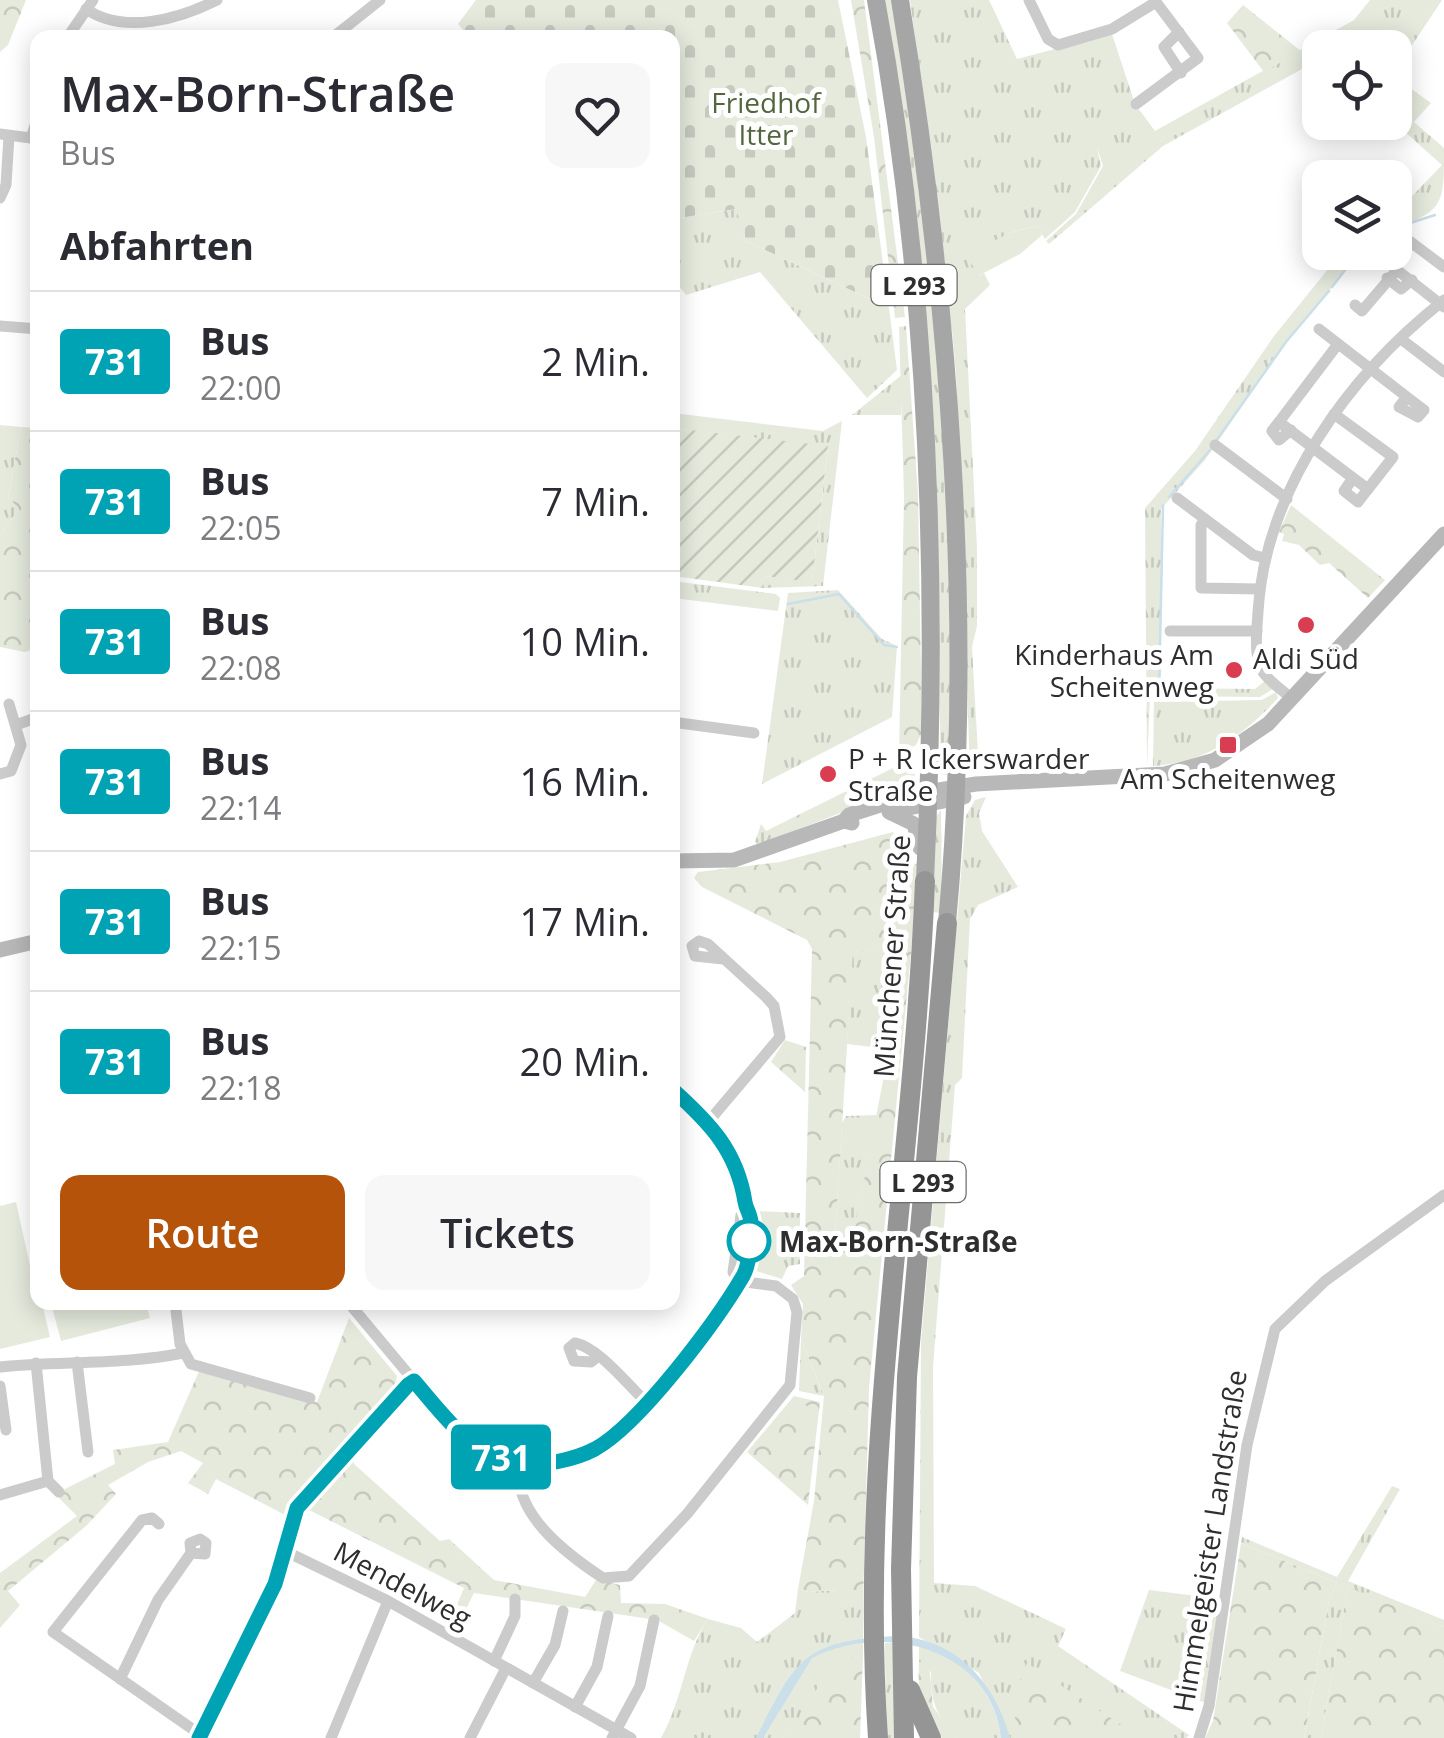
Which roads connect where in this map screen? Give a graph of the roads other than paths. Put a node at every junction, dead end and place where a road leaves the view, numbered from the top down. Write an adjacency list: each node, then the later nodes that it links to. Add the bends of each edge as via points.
1 (217, 0): 7 (street, via 132,23 102,18)
2 (380, 0): 9 (street)
3 (876, 0): 49 (main road, Münchener Straße / L 293, via 923,392)
4 (901, 0): 48 (main road, Münchener Straße / L 293, via 928,180 949,440)
5 (1029, 0): 6 (street, via 1048,39 1058,45 1112,29)
6 (1147, 2): 10 (street, via 1156,2)
7 (90, 4): 8 (street)
8 (72, 30)
9 (342, 30)
10 (1180, 32): 11 (street, via 1164,46); 11 (street, via 1198,58)
11 (1181, 73): 12 (street)
12 (1136, 104)
13 (4, 135): 14 (street); 15 (street, via 6,185)
14 (30, 138)
15 (0, 198)
16 (1412, 243): 17 (street)
17 (1444, 267)
18 (1442, 304): 19 (street, via 1412,280 1401,289 1387,278 1362,311); 23 (street)
19 (1354, 305)
20 (0, 326): 21 (street)
21 (30, 328)
22 (1319, 329): 24 (street)
23 (1401, 339): 25 (street); 26 (street)
24 (1342, 348): 25 (street); 30 (street, via 1339,361 1328,356 1279,422)
25 (1372, 371): 27 (street, via 1424,410); 28 (street)
26 (1444, 372)
27 (1434, 396)
28 (1334, 414): 30 (street); 30 (street, via 1393,457 1368,489)
29 (1215, 446): 32 (street)
30 (1314, 448): 32 (street)
31 (1177, 498): 33 (street)
32 (1287, 499): 37 (street)
33 (1205, 519): 34 (street); 36 (street)
34 (1220, 531): 36 (street); 37 (street)
35 (1444, 534): 41 (street)
36 (1200, 537): 38 (street, via 1201,588)
37 (1264, 558): 38 (street)
38 (1259, 589): 39 (street)
39 (1257, 630): 40 (street); 41 (street, via 1261,668)
40 (1170, 631)
41 (1291, 698): 48 (street, via 1261,731 1199,767)
42 (9, 704): 45 (street)
43 (30, 720): 45 (street)
44 (680, 723): 46 (street)
45 (16, 725): 47 (street, via 20,758)
46 (754, 734)
47 (0, 774)
48 (954, 794): 49 (street); 54 (main road, Münchener Straße / L 293)
49 (929, 798): 50 (street); 51 (street, via 849,814); 53 (main road, Münchener Straße / L 293)
50 (888, 813): 51 (street); 53 (street, via 918,829)
51 (844, 821): 52 (street, via 734,860)
52 (680, 861)
53 (926, 881): 89 (highway, Münchener Straße / L 293, via 888,1300)
54 (947, 923): 88 (highway, Münchener Straße / L 293, via 906,1377)
55 (30, 943): 56 (street)
56 (0, 950)
57 (723, 959): 59 (street, via 774,1006 780,1036)
58 (680, 1096): 59 (street)
59 (709, 1122): 61 (street, via 736,1164 746,1209 733,1272)
60 (1444, 1195): 102 (street, Himmelgeister Landstraße, via 1325,1281 1275,1328 1247,1445)
61 (738, 1281): 72 (street, via 718,1318); 75 (street, via 776,1286 793,1299 790,1385 630,1576 603,1578 527,1511 516,1482)
62 (176, 1310): 64 (street)
63 (355, 1310): 69 (street)
64 (183, 1354): 66 (street); 71 (street, via 195,1366)
65 (597, 1357): 72 (street)
66 (77, 1362): 67 (street); 74 (street)
67 (36, 1363): 68 (street); 76 (street)
68 (0, 1367)
69 (414, 1381): 75 (street, via 461,1434); 80 (street, via 304,1496)
70 (0, 1386): 73 (street)
71 (310, 1398)
72 (646, 1402): 75 (street, via 590,1452)
73 (6, 1430)
74 (88, 1452)
75 (518, 1464)
76 (48, 1481): 77 (street); 78 (street)
77 (59, 1492)
78 (0, 1494)
79 (160, 1524): 90 (street, via 142,1520 52,1632)
80 (287, 1552): 83 (street, Mendelweg); 94 (street)
81 (191, 1554): 90 (street, via 158,1600)
82 (515, 1600): 87 (street, Mendelweg)
83 (388, 1601): 87 (street, Mendelweg); 95 (street)
84 (562, 1610): 91 (street, via 555,1644)
85 (608, 1616): 92 (street, via 597,1667)
86 (654, 1620): 93 (street, via 640,1686)
87 (500, 1664): 91 (street, Mendelweg); 96 (street)
88 (906, 1665): 100 (highway, Münchener Straße / L 293); 101 (highway, via 916,1710)
89 (874, 1674): 98 (highway); 99 (highway, Münchener Straße / L 293)
90 (120, 1680): 94 (street)
91 (533, 1684): 92 (street, Mendelweg)
92 (575, 1707): 93 (street, Mendelweg)
93 (614, 1734): 97 (street, Mendelweg)
94 (200, 1737)
95 (331, 1738)
96 (470, 1738)
97 (631, 1738)
98 (867, 1738)
99 (878, 1738)
100 (904, 1738)
101 (931, 1738)
102 (1199, 1738)

